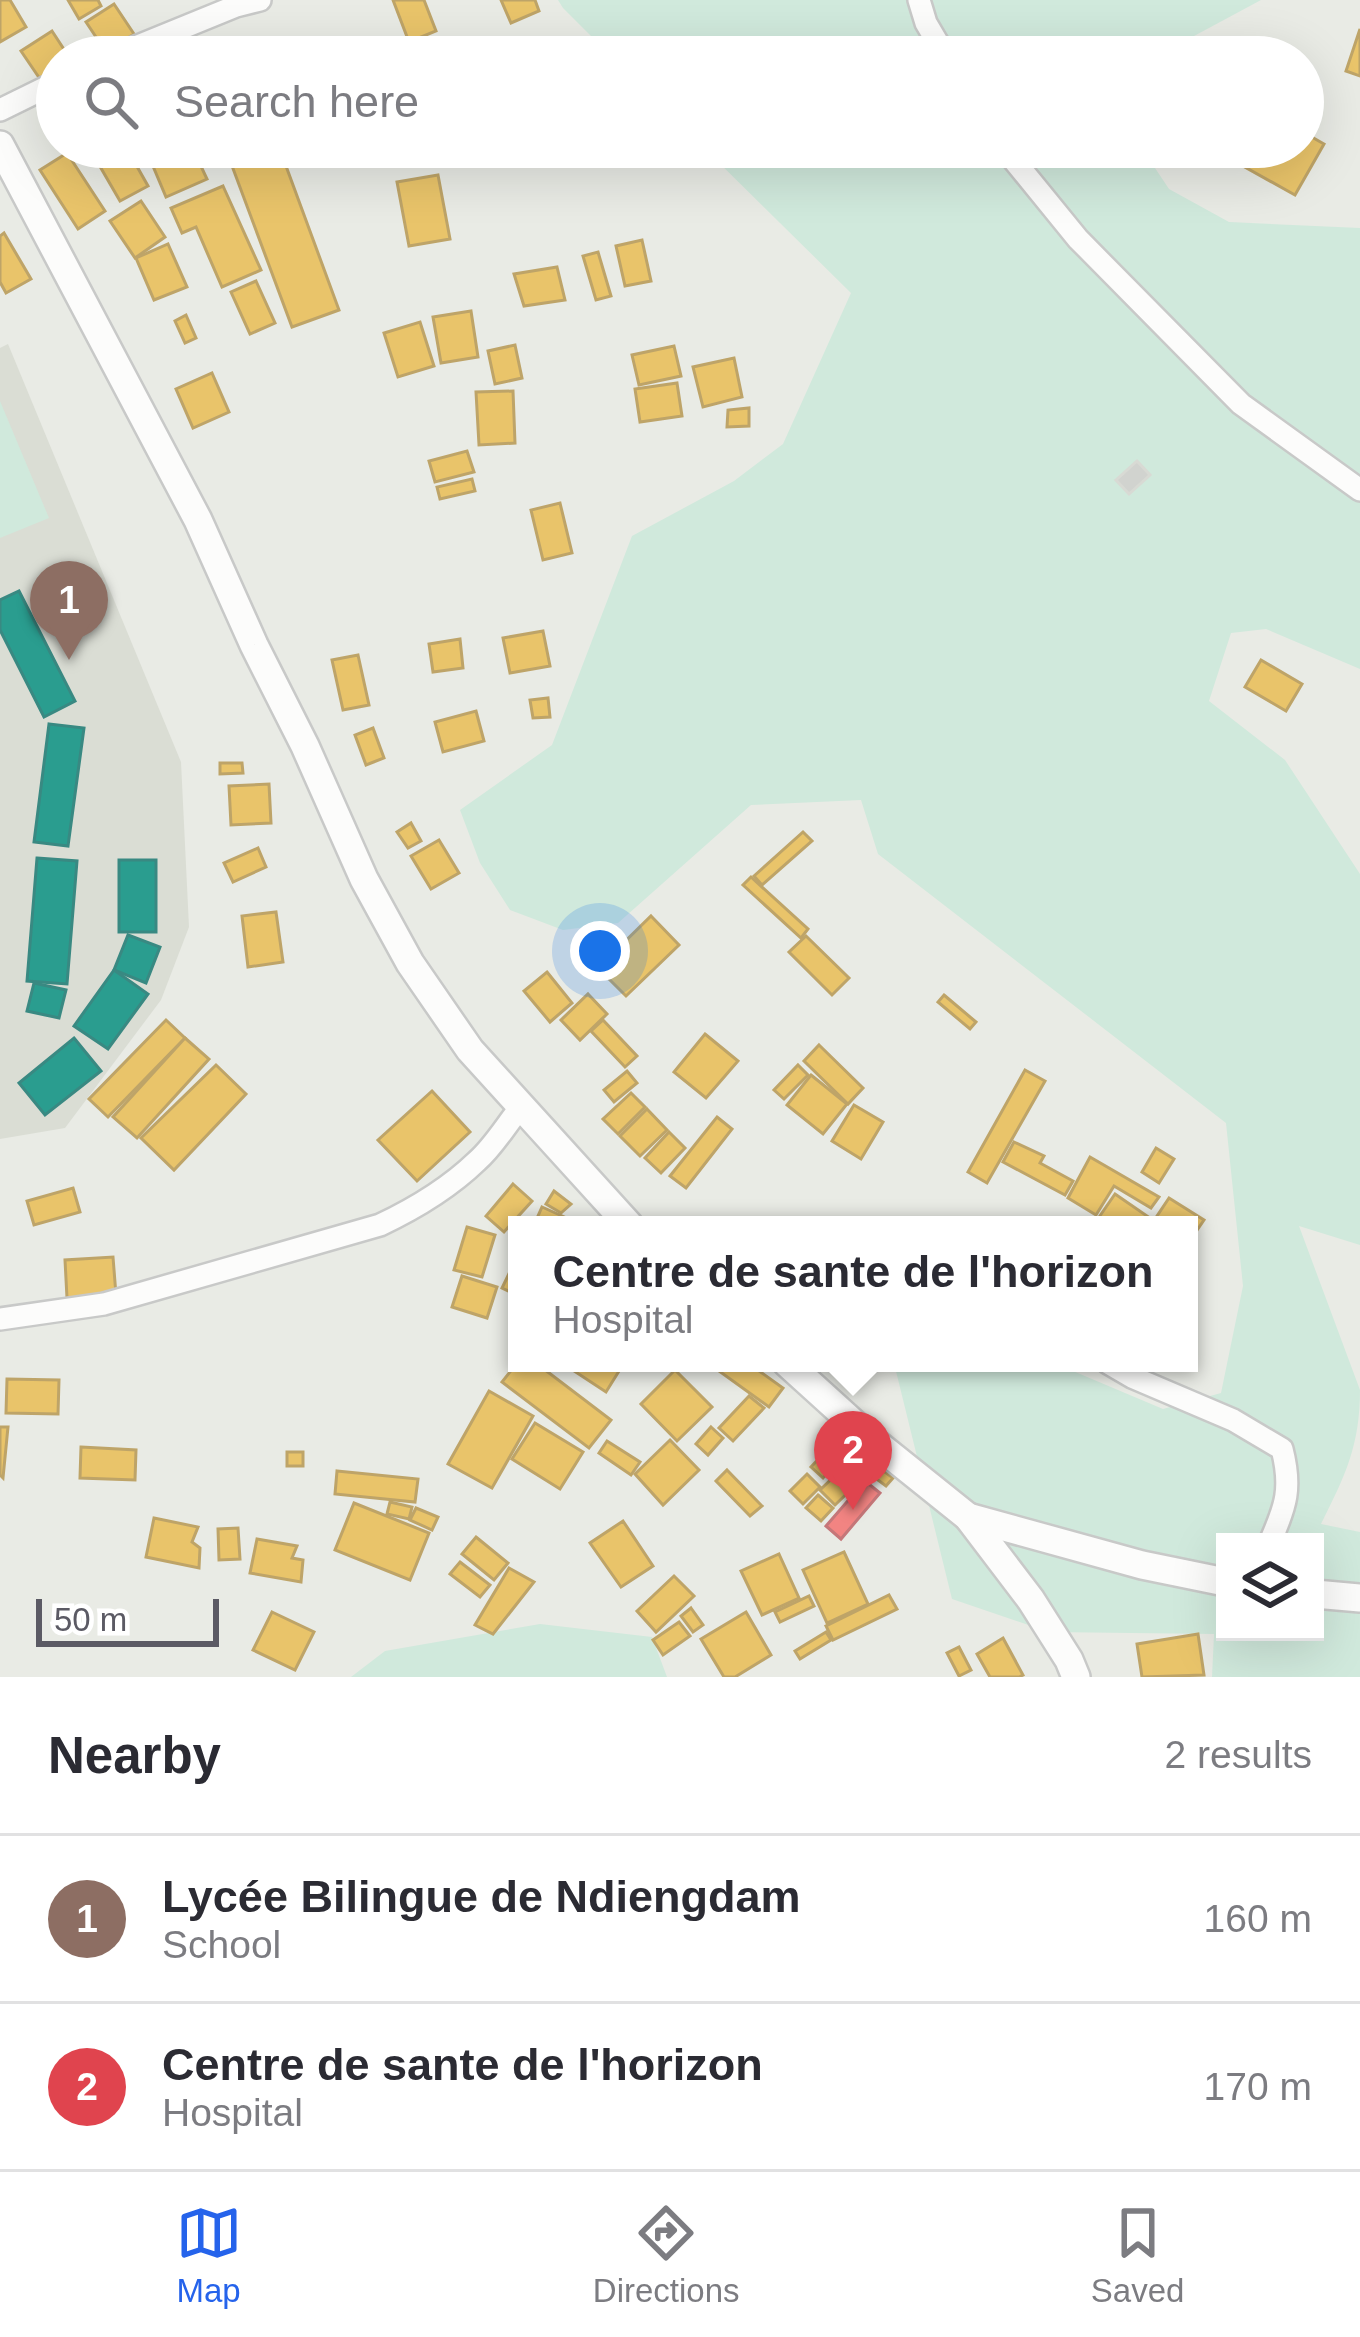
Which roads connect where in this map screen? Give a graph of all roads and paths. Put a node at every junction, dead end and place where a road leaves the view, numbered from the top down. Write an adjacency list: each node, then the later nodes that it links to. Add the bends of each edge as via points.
1 (260, 0): 3 (street)
2 (919, 0): 4 (street)
3 (162, 36)
4 (934, 36)
5 (36, 92): 6 (street)
6 (0, 110)
7 (0, 146): 10 (street, via 198,520 364,880 441,1010)
8 (1020, 168): 9 (street, via 1078,239 1241,404)
9 (1360, 490)
10 (520, 1108): 11 (street); 12 (street, via 481,1159 380,1226 104,1304)
11 (621, 1216)
12 (0, 1319)
13 (797, 1372): 15 (street)
14 (1123, 1372): 16 (street, via 1282,1449 1289,1478)
15 (968, 1517): 17 (street); 20 (street)
16 (1274, 1533)
17 (1216, 1580)
18 (1324, 1595): 19 (street)
19 (1360, 1598)
20 (1076, 1677)

